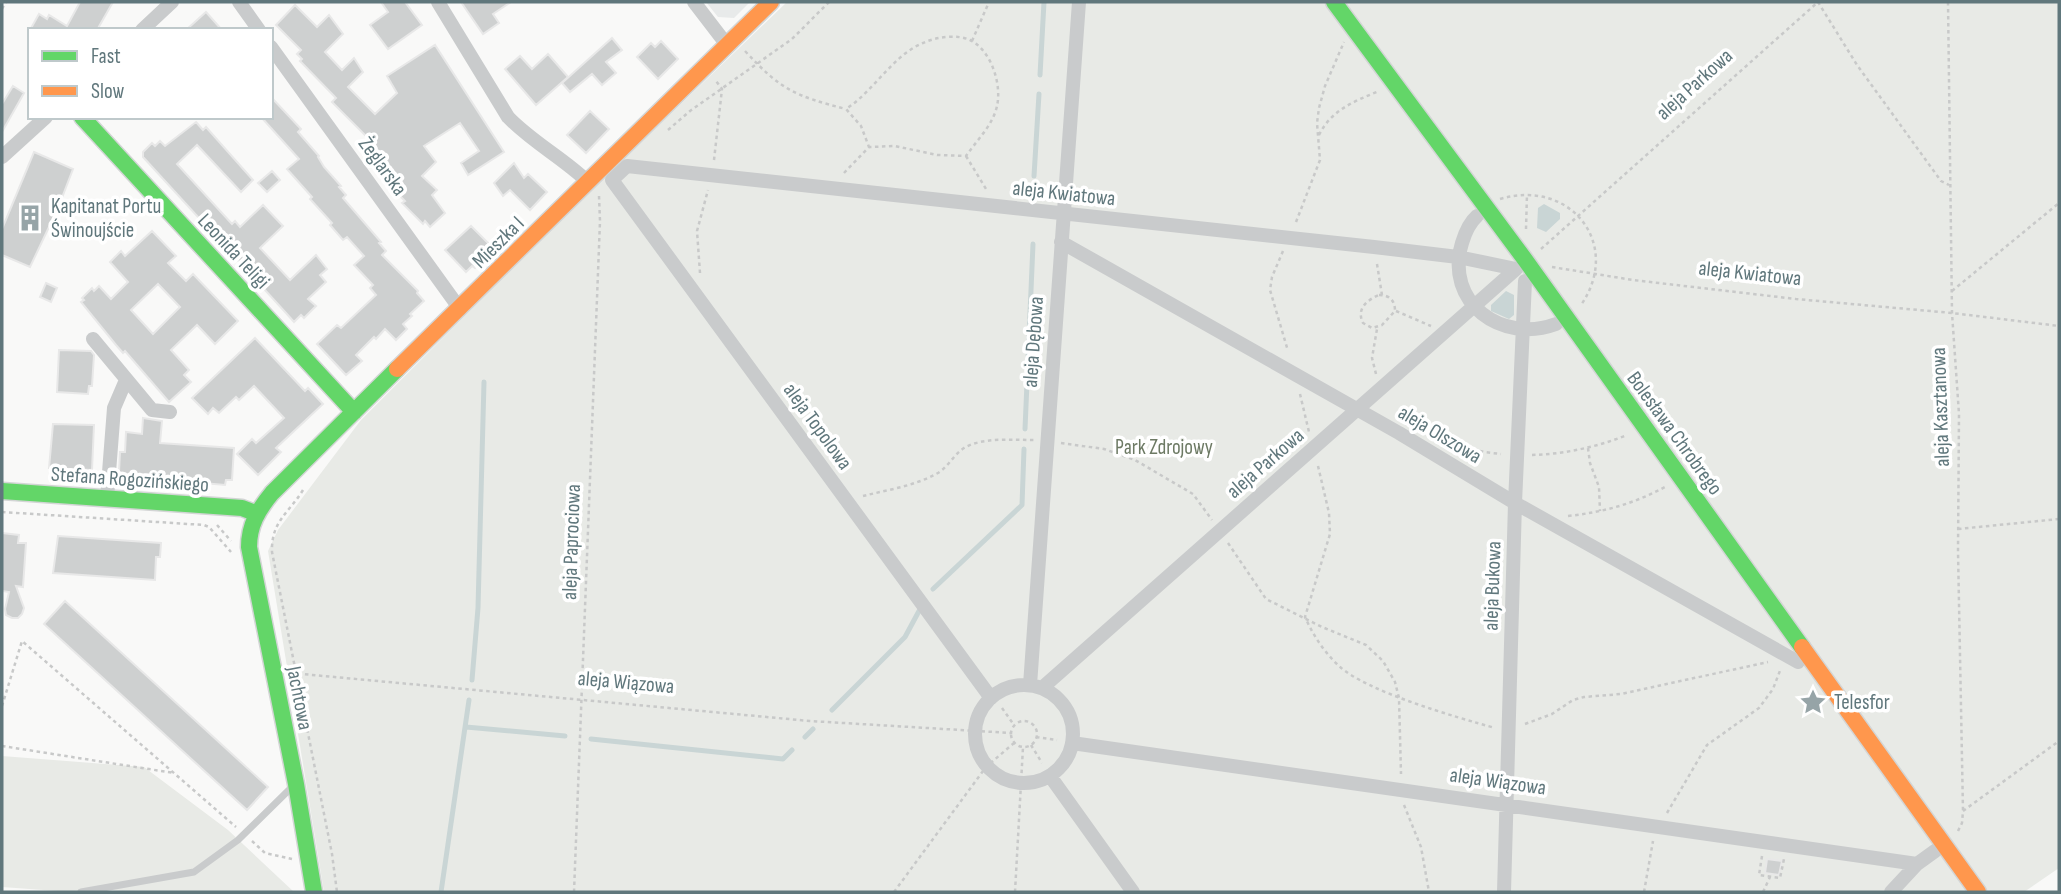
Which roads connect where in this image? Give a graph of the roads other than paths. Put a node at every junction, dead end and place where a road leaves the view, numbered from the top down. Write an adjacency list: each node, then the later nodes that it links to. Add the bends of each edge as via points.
1 (172, 2): 8 (street)
2 (239, 2): 9 (street)
3 (438, 2): 16 (street, via 508,117)
4 (694, 2): 10 (street)
5 (771, 2): 10 (street, Mieszka I)
6 (1079, 2): 17 (street, aleja Dębowa)
7 (1334, 2): 50 (street, Bolesława Chrobrego, via 1526,261)
8 (144, 28)
9 (258, 28)
10 (730, 41): 16 (street, Mieszka I)
11 (273, 50): 24 (street, Żeglarska)
12 (44, 119): 14 (street)
13 (84, 119): 31 (street, Leonida Teligi)
14 (2, 157)
15 (612, 180): 17 (street, aleja Kwiatowa, via 627,166); 38 (street, aleja Topolowa)
16 (593, 188): 24 (street, Mieszka I)
17 (1064, 214): 19 (street, aleja Dębowa); 20 (street, aleja Kwiatowa)
18 (1477, 216): 20 (street, via 1464,234)
19 (1061, 242): 29 (street, aleja Olszowa); 37 (street, aleja Dębowa)
20 (1458, 257): 21 (street, aleja Kwiatowa); 23 (street, via 1462,285)
21 (1516, 269): 23 (street, aleja Parkowa)
22 (1525, 281): 26 (street, aleja Bukowa)
23 (1475, 306): 26 (street, via 1496,323); 29 (street, aleja Parkowa)
24 (460, 309): 31 (street, Mieszka I)
25 (1556, 324): 26 (street)
26 (1523, 331): 34 (street, aleja Bukowa)
27 (93, 339): 28 (street)
28 (126, 380): 30 (street, via 152,410); 33 (street, via 114,408)
29 (1357, 410): 34 (street, aleja Olszowa); 37 (street, aleja Parkowa)
30 (170, 412)
31 (354, 412): 35 (street, Mieszka I)
32 (2, 491): 33 (street, Stefana Rogozińskiego)
33 (107, 498): 35 (street, Stefana Rogozińskiego, via 242,508)
34 (1516, 503): 36 (street, aleja Olszowa); 42 (street, aleja Bukowa)
35 (255, 513): 41 (street, Jachtowa, via 247,533)
36 (1790, 658)
37 (1036, 687): 38 (street, via 1016,685); 39 (street, via 1063,704 1073,729)
38 (990, 698): 40 (street, via 975,730 977,750 986,767 1021,784)
39 (1072, 743): 40 (street); 42 (street, aleja Wiązowa)
40 (1050, 776): 47 (street)
41 (296, 784): 45 (lane, via 238,840 194,872); 46 (street, Jachtowa)
42 (1506, 804): 44 (street, aleja Wiązowa); 48 (street, aleja Bukowa)
43 (1935, 851): 44 (street)
44 (1917, 864): 49 (street)
45 (81, 892)
46 (314, 892)
47 (1133, 892)
48 (1504, 892)
49 (1891, 892)
50 (1978, 892)

